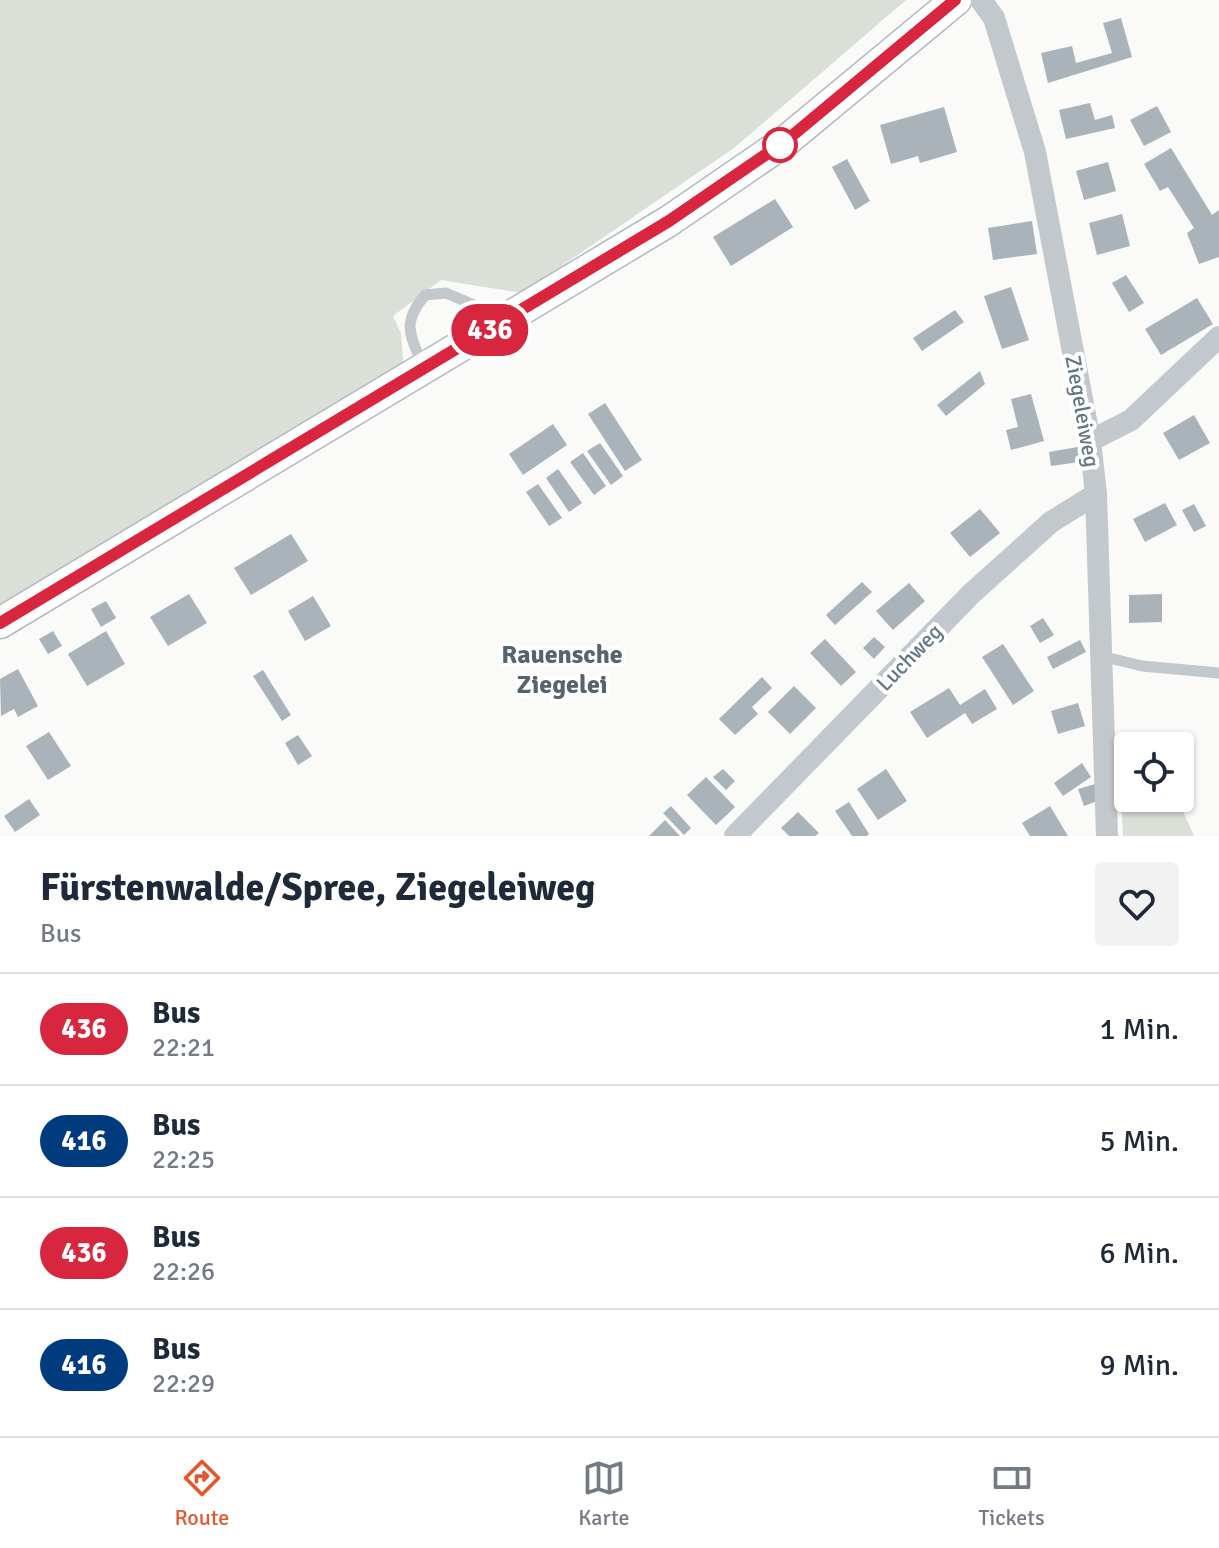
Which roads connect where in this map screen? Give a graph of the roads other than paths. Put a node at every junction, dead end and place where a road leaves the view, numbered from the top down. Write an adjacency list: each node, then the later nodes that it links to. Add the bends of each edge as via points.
1 (956, 0): 3 (main road, via 787,140)
2 (981, 0): 6 (street, Ziegeleiweg, via 994,18 1035,152)
3 (526, 309): 5 (main road); 5 (lane, via 481,308 446,293 425,295 410,313 408,333 418,354)
4 (1219, 337): 6 (street, via 1131,420)
5 (437, 362): 8 (main road)
6 (1090, 441): 7 (street, Ziegeleiweg)
7 (1096, 494): 9 (street, Ziegeleiweg); 11 (street, Luchweg, via 1051,522 971,594)
8 (0, 623)
9 (1100, 656): 10 (lane); 12 (street, Ziegeleiweg)
10 (1219, 673)
11 (735, 836)
12 (1107, 836)

